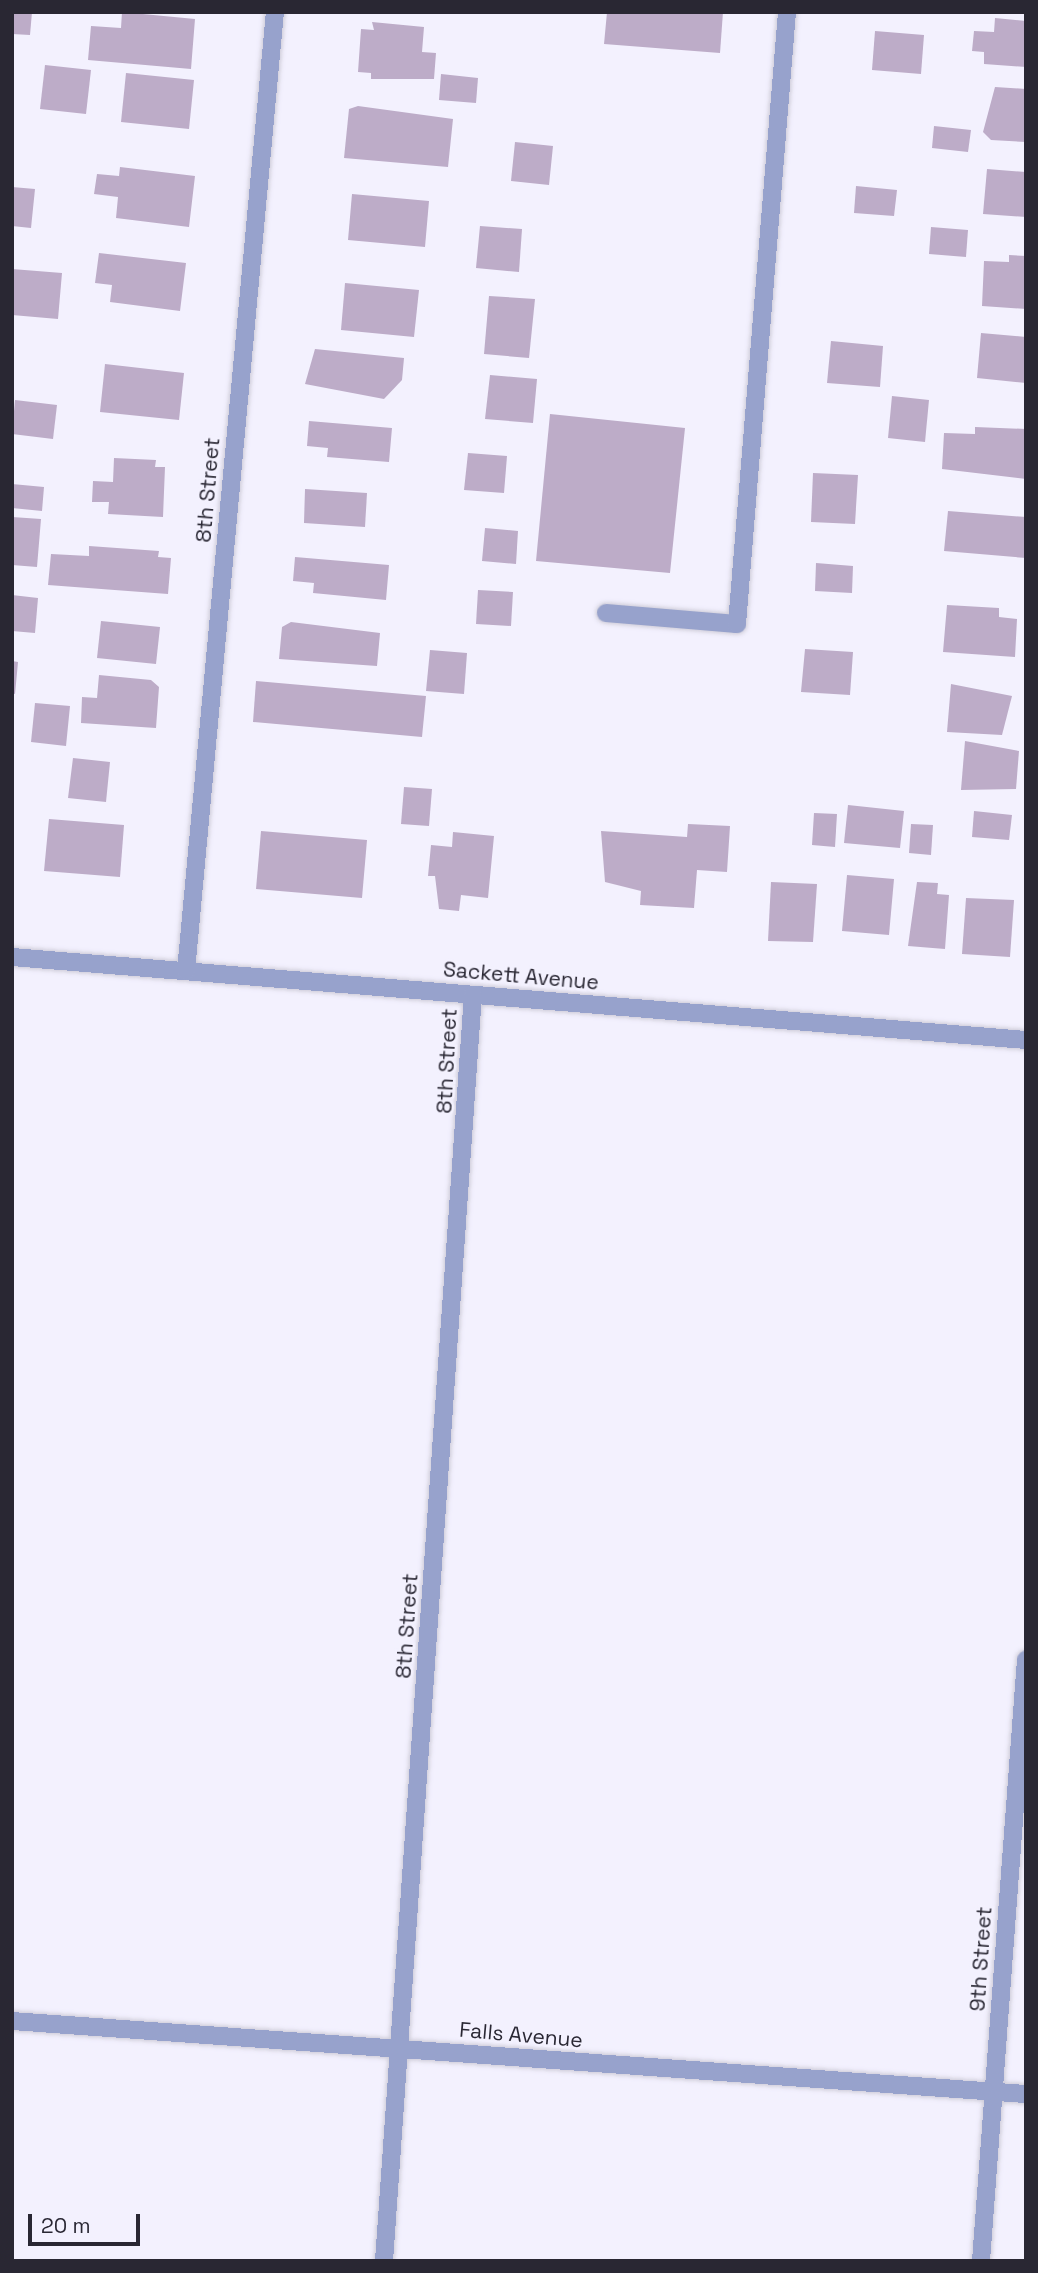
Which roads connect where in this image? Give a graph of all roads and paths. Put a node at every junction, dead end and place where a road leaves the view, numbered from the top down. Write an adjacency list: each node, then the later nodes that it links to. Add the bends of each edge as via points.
1 (275, 12): 5 (street, 8th Street)
2 (787, 12): 3 (street, via 737,624)
3 (606, 613)
4 (12, 957): 5 (street, Sackett Avenue)
5 (186, 971): 6 (street, Sackett Avenue)
6 (473, 995): 7 (street, Sackett Avenue); 10 (street, 8th Street)
7 (1026, 1040)
8 (1026, 1660): 11 (street, 9th Street)
9 (12, 2021): 10 (street, Falls Avenue)
10 (399, 2047): 11 (street, Falls Avenue); 13 (street, 8th Street)
11 (994, 2092): 12 (street, Falls Avenue); 14 (street, 9th Street)
12 (1026, 2094)
13 (384, 2261)
14 (981, 2261)

